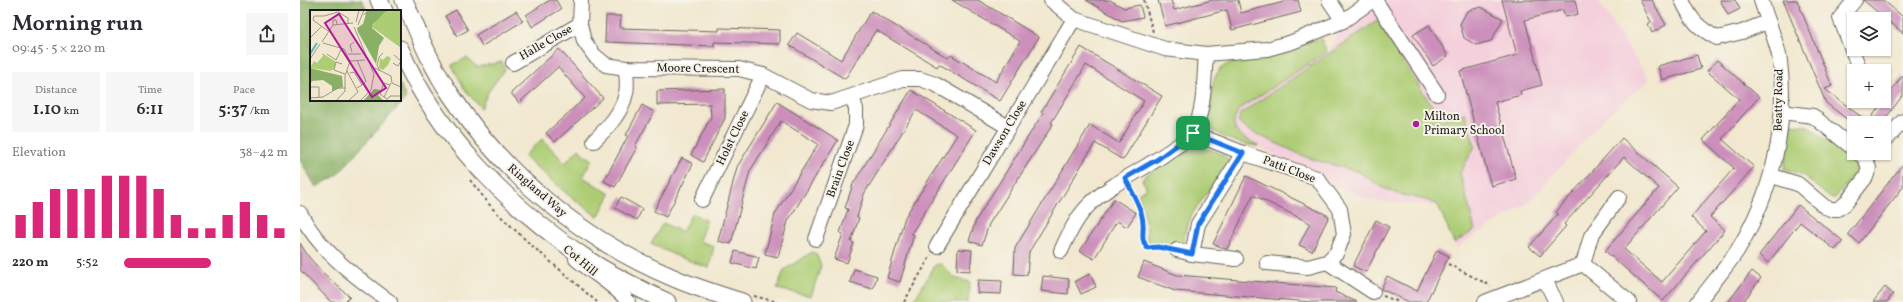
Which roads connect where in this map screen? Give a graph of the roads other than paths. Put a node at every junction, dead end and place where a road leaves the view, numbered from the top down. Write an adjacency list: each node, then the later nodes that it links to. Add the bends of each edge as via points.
1 (379, 0): 10 (main road)
2 (404, 0): 48 (main road, Ringland Way, via 424,48 451,95 503,162 536,192 578,225 622,254 676,280)
3 (581, 0): 14 (street, Moore Crescent)
4 (1051, 0): 11 (street)
5 (1329, 0): 12 (street)
6 (1374, 0): 12 (street); 21 (street)
7 (1682, 0): 13 (street, via 1701,30 1717,38)
8 (1761, 0): 13 (street, Beatty Road)
9 (1855, 0): 18 (street, via 1840,18)
10 (384, 10)
11 (1074, 19): 16 (street, via 1158,47); 25 (street, Dawson Close)
12 (1343, 21): 16 (street, via 1292,42 1267,49)
13 (1767, 22): 23 (street, Beatty Road, via 1780,60)
14 (580, 24): 17 (street, Halle Close); 19 (street, Moore Crescent, via 584,41 594,55 606,64)
15 (401, 50): 36 (main road, Ringland Way, via 429,102 471,160)
16 (1206, 54): 26 (street, via 1202,100)
17 (513, 63)
18 (1857, 64)
19 (626, 68): 20 (street, Moore Crescent, via 739,69); 28 (street, via 626,92 620,110)
20 (763, 75): 22 (street, Moore Crescent, via 811,100 831,103); 34 (street, Holst Close)
21 (1437, 94)
22 (852, 97): 25 (street, Moore Crescent, via 903,79 920,79 935,84); 37 (street, Brain Close, via 856,109 856,125)
23 (1782, 112): 29 (street, via 1813,116); 32 (street, Beatty Road)
24 (1903, 121): 27 (street)
25 (1008, 127): 38 (street, Dawson Close)
26 (1193, 133): 30 (street, Patti Close); 40 (street, via 1089,205 1071,229)
27 (1891, 134)
28 (594, 141)
29 (1847, 142)
30 (1243, 153): 41 (street, via 1198,224); 43 (street, Patti Close, via 1317,178 1321,183 1340,209 1344,234 1337,252)
31 (1865, 160): 32 (street, via 1869,168 1866,178 1838,209 1825,207 1798,184)
32 (1772, 176): 55 (street, Beatty Road, via 1760,208 1736,251)
33 (1618, 197): 45 (street, via 1591,236)
34 (702, 200)
35 (300, 213): 49 (street, via 316,239 338,262)
36 (532, 219): 50 (street, Cot Hill); 51 (main road, Ringland Way, via 587,260)
37 (816, 239)
38 (937, 246)
39 (1177, 250): 41 (street)
40 (1061, 251)
41 (1192, 254): 42 (street)
42 (1236, 259)
43 (1327, 262): 44 (street, via 1308,267); 47 (street)
44 (1267, 263)
45 (1583, 264): 46 (street); 54 (street)
46 (1545, 280): 52 (street); 53 (street)
47 (1373, 292)
48 (745, 298)
49 (390, 302)
50 (628, 302)
51 (667, 302)
52 (1485, 302)
53 (1556, 302)
54 (1629, 302)
55 (1698, 302)

